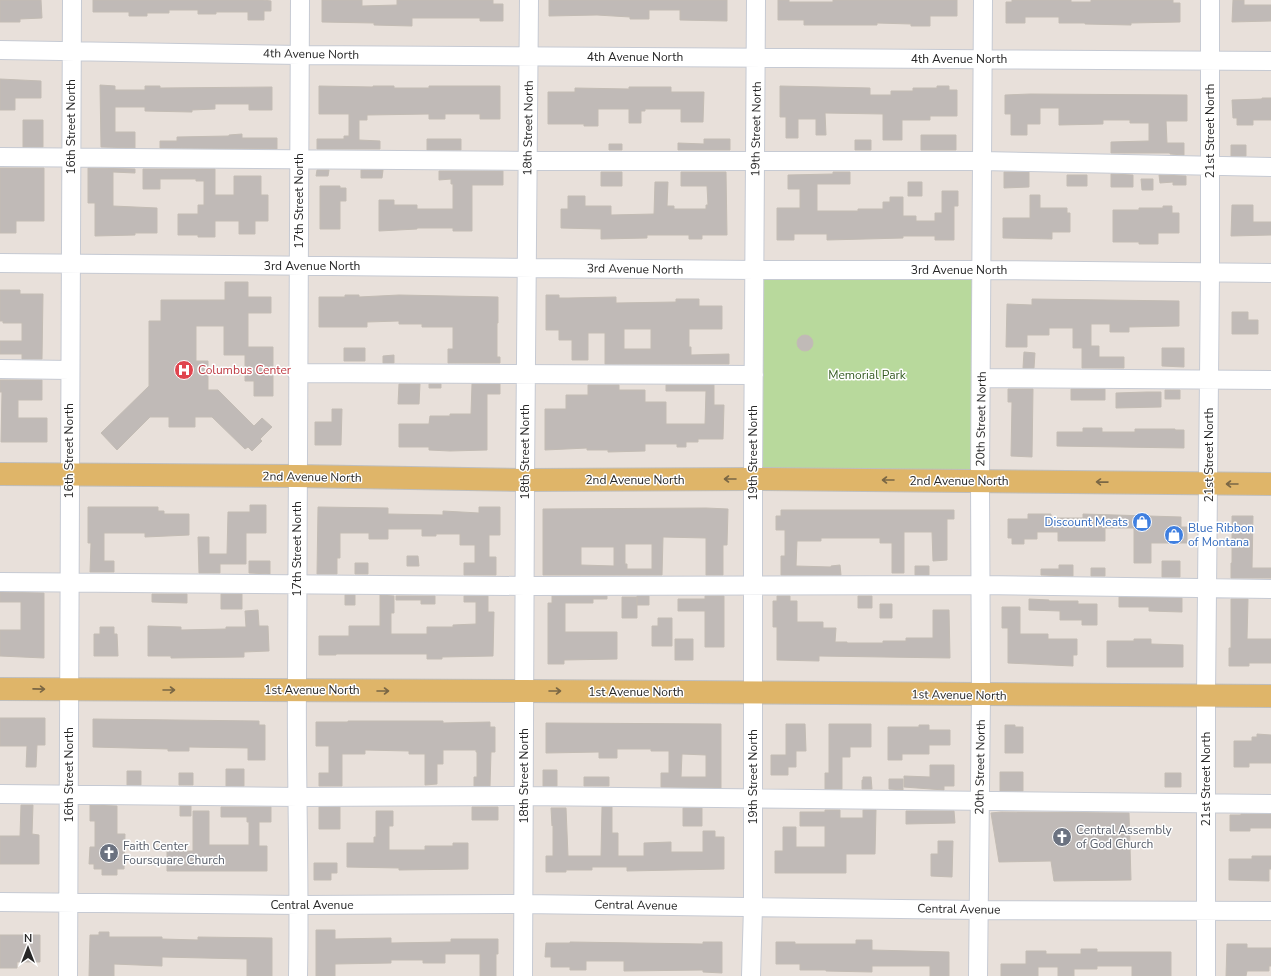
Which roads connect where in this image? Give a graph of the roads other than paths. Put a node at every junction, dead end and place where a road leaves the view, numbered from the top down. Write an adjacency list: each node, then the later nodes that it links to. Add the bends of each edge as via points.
1 (72, 0): 8 (street, 16th Street North)
2 (300, 0): 9 (street, 17th Street North)
3 (529, 0): 10 (street, 18th Street North)
4 (756, 0): 11 (street, 19th Street North)
5 (983, 0): 12 (street, 20th Street North)
6 (1210, 0): 13 (street, 21st Street North)
7 (0, 50): 8 (street, 4th Avenue North)
8 (71, 50): 9 (street, 4th Avenue North); 16 (street, 16th Street North)
9 (300, 55): 10 (street, 4th Avenue North); 17 (street, 17th Street North)
10 (529, 56): 11 (street, 4th Avenue North); 18 (street, 18th Street North)
11 (757, 57): 12 (street, 4th Avenue North); 19 (street, 19th Street North)
12 (983, 59): 13 (street, 4th Avenue North); 20 (street, 20th Street North)
13 (1210, 60): 14 (street, 4th Avenue North); 21 (street, 21st Street North)
14 (1271, 61)
15 (0, 157): 16 (street)
16 (71, 157): 17 (street); 24 (street, 16th Street North)
17 (299, 160): 18 (street); 25 (street, 17th Street North)
18 (528, 161): 19 (street); 26 (street, 18th Street North)
19 (756, 161): 20 (street); 27 (street, 19th Street North)
20 (982, 161): 21 (street); 28 (street, 20th Street North)
21 (1210, 167): 22 (street); 29 (street, 21st Street North)
22 (1271, 167)
23 (0, 263): 24 (street, 3rd Avenue North)
24 (71, 264): 25 (street, 3rd Avenue North); 32 (street, 16th Street North)
25 (299, 266): 26 (street, 3rd Avenue North); 33 (street, 17th Street North)
26 (526, 268): 27 (street, 3rd Avenue North); 34 (street, 18th Street North)
27 (755, 270): 28 (street, 3rd Avenue North); 35 (street, 19th Street North)
28 (982, 270): 29 (street, 3rd Avenue North); 36 (street, 20th Street North)
29 (1210, 272): 30 (street, 3rd Avenue North); 37 (street, 21st Street North)
30 (1271, 273)
31 (0, 369): 32 (street)
32 (70, 370): 40 (street, 16th Street North)
33 (297, 373): 34 (street); 41 (street, 17th Street North)
34 (526, 374): 35 (street); 43 (street, 18th Street North)
35 (754, 375): 42 (street, 19th Street North)
36 (981, 378): 37 (street); 44 (street, 20th Street North)
37 (1209, 380): 38 (street); 45 (street, 21st Street North)
38 (1271, 380)
39 (0, 474): 40 (main road, 2nd Avenue North)
40 (69, 474): 41 (main road, 2nd Avenue North); 48 (street, 16th Street North)
41 (297, 476): 43 (main road, 2nd Avenue North); 49 (street, 17th Street North)
42 (753, 479): 43 (main road, 2nd Avenue North, one-way to 43); 44 (main road, 2nd Avenue North, one-way to 42); 52 (street, 19th Street North)
43 (525, 480): 51 (street, 18th Street North)
44 (980, 481): 45 (main road, 2nd Avenue North, one-way to 44); 50 (street, 20th Street North)
45 (1209, 483): 46 (main road, 2nd Avenue North, one-way to 45); 53 (street, 21st Street North)
46 (1271, 484)
47 (0, 582): 48 (street)
48 (69, 583): 49 (street); 56 (street, 16th Street North)
49 (297, 584): 51 (street); 57 (street, 17th Street North)
50 (980, 585): 52 (street); 53 (street); 60 (street, 20th Street North)
51 (525, 586): 52 (street); 58 (street, 18th Street North)
52 (753, 586): 59 (street, 19th Street North)
53 (1207, 588): 54 (street); 61 (street, 21st Street North)
54 (1271, 589)
55 (0, 689): 56 (main road, 1st Avenue North, one-way to 56)
56 (69, 690): 57 (main road, 1st Avenue North, one-way to 57); 64 (street, 16th Street North)
57 (297, 690): 58 (main road, 1st Avenue North, one-way to 58); 66 (street, 17th Street North)
58 (525, 691): 59 (main road, 1st Avenue North, one-way to 59); 65 (street, 18th Street North)
59 (754, 692): 60 (main road, 1st Avenue North); 67 (street, 19th Street North)
60 (981, 695): 61 (main road, 1st Avenue North); 68 (street, 20th Street North)
61 (1206, 696): 62 (main road, 1st Avenue North); 69 (street, 21st Street North)
62 (1271, 696)
63 (0, 794): 64 (street)
64 (69, 794): 66 (street); 72 (street, 16th Street North)
65 (524, 796): 66 (street); 67 (street); 73 (street, 18th Street North)
66 (298, 797): 74 (street, 17th Street North)
67 (753, 798): 68 (street); 75 (street, 19th Street North)
68 (980, 801): 69 (street); 76 (street, 20th Street North)
69 (1206, 804): 70 (street); 77 (street, 21st Street North)
70 (1271, 804)
71 (0, 902): 72 (street, Central Avenue)
72 (68, 902): 74 (street, Central Avenue); 79 (street, 16th Street North)
73 (523, 904): 74 (street, Central Avenue); 75 (street, Central Avenue); 81 (street, 18th Street North)
74 (300, 905): 80 (street, 17th Street North)
75 (753, 907): 76 (street, Central Avenue); 82 (street, 19th Street North)
76 (979, 910): 77 (street, Central Avenue); 83 (street, 20th Street North)
77 (1207, 911): 78 (street, Central Avenue); 84 (street, 21st Street North)
78 (1271, 911)
79 (68, 976)
80 (298, 976)
81 (523, 976)
82 (751, 976)
83 (978, 976)
84 (1206, 976)

